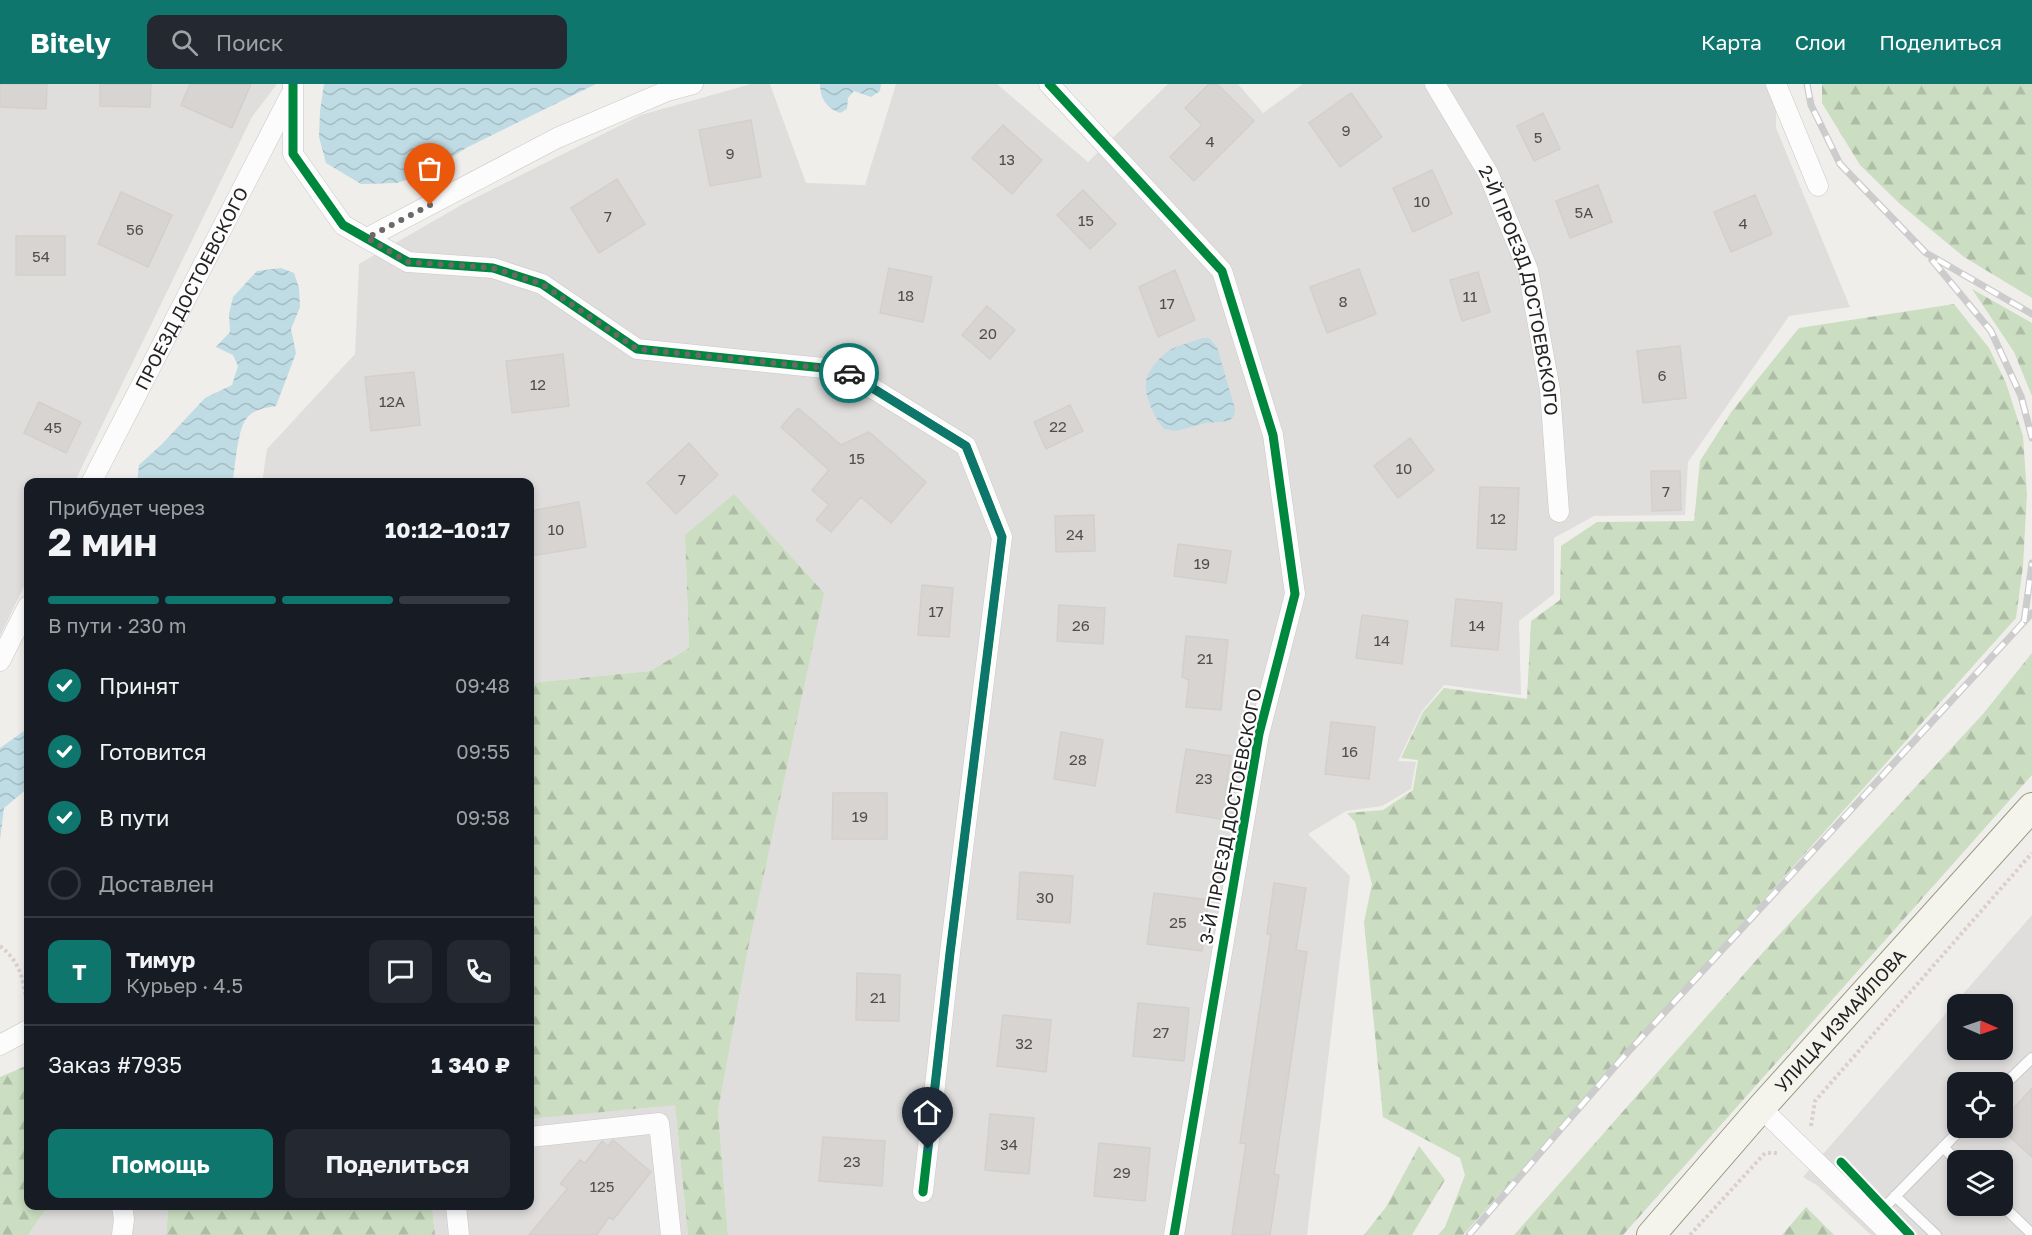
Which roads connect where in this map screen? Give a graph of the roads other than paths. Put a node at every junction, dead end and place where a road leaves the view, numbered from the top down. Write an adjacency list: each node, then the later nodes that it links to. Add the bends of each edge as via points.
1 (693, 84): 7 (street, via 557,138)
2 (1049, 84): 30 (street, 3-Й ПРОЕЗД ДОСТОЕВСКОГО, via 1222,271 1273,435 1295,594 1258,734)
3 (1435, 84): 9 (street, 2-Й ПРОЕЗД ДОСТОЕВСКОГО, via 1488,173 1528,270 1550,390)
4 (1776, 84): 6 (street)
5 (292, 89): 7 (street, via 292,154 343,225); 8 (street, ПРОЕЗД ДОСТОЕВСКОГО)
6 (1818, 186)
7 (367, 238): 22 (street, via 408,262 493,268 542,284 637,349 843,370 966,446 1002,537)
8 (95, 478)
9 (1559, 512)
10 (24, 614): 11 (street)
11 (0, 661)
12 (2032, 807): 17 (main road, УЛИЦА ИЗМАЙЛОВА)
13 (24, 1024): 14 (street)
14 (0, 1045)
15 (2032, 1058): 16 (lane)
16 (2013, 1077)
17 (1761, 1108): 26 (street); 31 (main road, УЛИЦА ИЗМАЙЛОВА)
18 (534, 1137): 29 (street, via 660,1123)
19 (1951, 1138): 20 (lane)
20 (1942, 1147): 21 (lane); 23 (lane)
21 (1947, 1152)
22 (923, 1192)
23 (1895, 1196): 26 (lane); 33 (lane)
24 (456, 1210): 28 (street)
25 (2013, 1216): 27 (lane)
26 (1874, 1218): 32 (street)
27 (2032, 1234)
28 (459, 1235)
29 (670, 1235)
30 (1174, 1235)
31 (1651, 1235)
32 (1891, 1235)
33 (1936, 1235)

